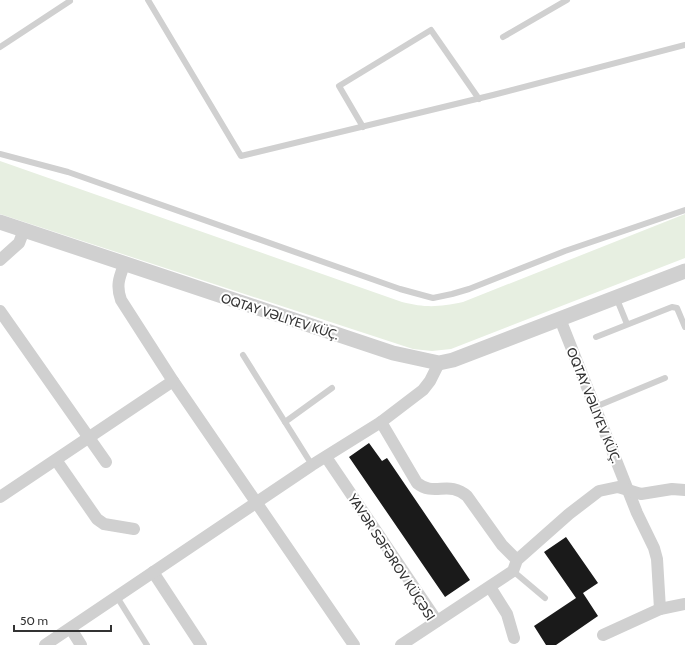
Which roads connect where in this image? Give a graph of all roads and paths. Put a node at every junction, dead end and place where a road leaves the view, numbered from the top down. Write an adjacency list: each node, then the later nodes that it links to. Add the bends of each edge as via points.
1 (148, 0): 8 (lane, via 241,156)
2 (567, 0): 4 (lane)
3 (70, 1): 6 (lane)
4 (503, 37)
5 (685, 45): 7 (lane)
6 (0, 47)
7 (479, 99): 8 (lane); 8 (lane, via 430,30 339,86)
8 (363, 127)
9 (0, 154): 10 (lane, via 68,172 400,289 433,298 469,289)
10 (685, 210)
11 (0, 222): 12 (street, OQTAY VƏLIYEV KÜÇ.)
12 (24, 230): 13 (street, via 19,243); 14 (street, OQTAY VƏLIYEV KÜÇ.)
13 (0, 260)
14 (124, 265): 23 (street, OQTAY VƏLIYEV KÜÇ., via 393,353); 25 (street, via 117,290 121,300)
15 (685, 271): 16 (street, OQTAY VƏLIYEV KÜÇ.)
16 (616, 297): 18 (street, OQTAY VƏLIYEV KÜÇ.); 19 (lane)
17 (0, 311): 30 (street)
18 (560, 319): 23 (street, OQTAY VƏLIYEV KÜÇ.); 27 (street, OQTAY VƏLIYEV KÜÇ.)
19 (627, 324): 20 (lane, via 672,307 677,308); 21 (lane)
20 (685, 327)
21 (596, 337)
22 (243, 356): 28 (lane)
23 (439, 363): 29 (street, via 423,390)
24 (666, 378): 27 (lane)
25 (173, 381): 30 (street); 38 (street)
26 (332, 388): 28 (lane)
27 (595, 407): 36 (street, OQTAY VƏLIYEV KÜÇ.)
28 (285, 422): 34 (lane)
29 (381, 422): 31 (street); 40 (street, via 417,483 430,490 460,490 502,544)
30 (89, 437): 32 (street); 33 (street)
31 (326, 457): 34 (street); 47 (street, YAVƏR SƏFƏROV KÜÇƏSI)
32 (56, 460): 37 (street); 39 (street, via 97,519 104,524)
33 (106, 462)
34 (312, 466): 38 (street)
35 (685, 490): 36 (street, via 672,489 641,494)
36 (629, 491): 40 (street, via 618,486 599,491 569,514); 46 (street, OQTAY VƏLIYEV KÜÇ., via 657,559)
37 (0, 497)
38 (256, 504): 41 (street); 55 (street)
39 (134, 529)
40 (515, 566): 42 (street); 44 (lane)
41 (153, 572): 43 (street); 54 (street)
42 (490, 587): 47 (street); 50 (street, via 507,614)
43 (117, 597): 48 (street); 53 (lane)
44 (546, 598)
45 (685, 604): 46 (street)
46 (660, 609): 49 (street)
47 (437, 621): 56 (street, YAVƏR SƏFƏROV KÜÇƏSI)
48 (71, 629): 51 (street); 52 (street)
49 (603, 635)
50 (514, 638)
51 (45, 645)
52 (81, 645)
53 (147, 645)
54 (201, 645)
55 (354, 645)
56 (401, 645)

